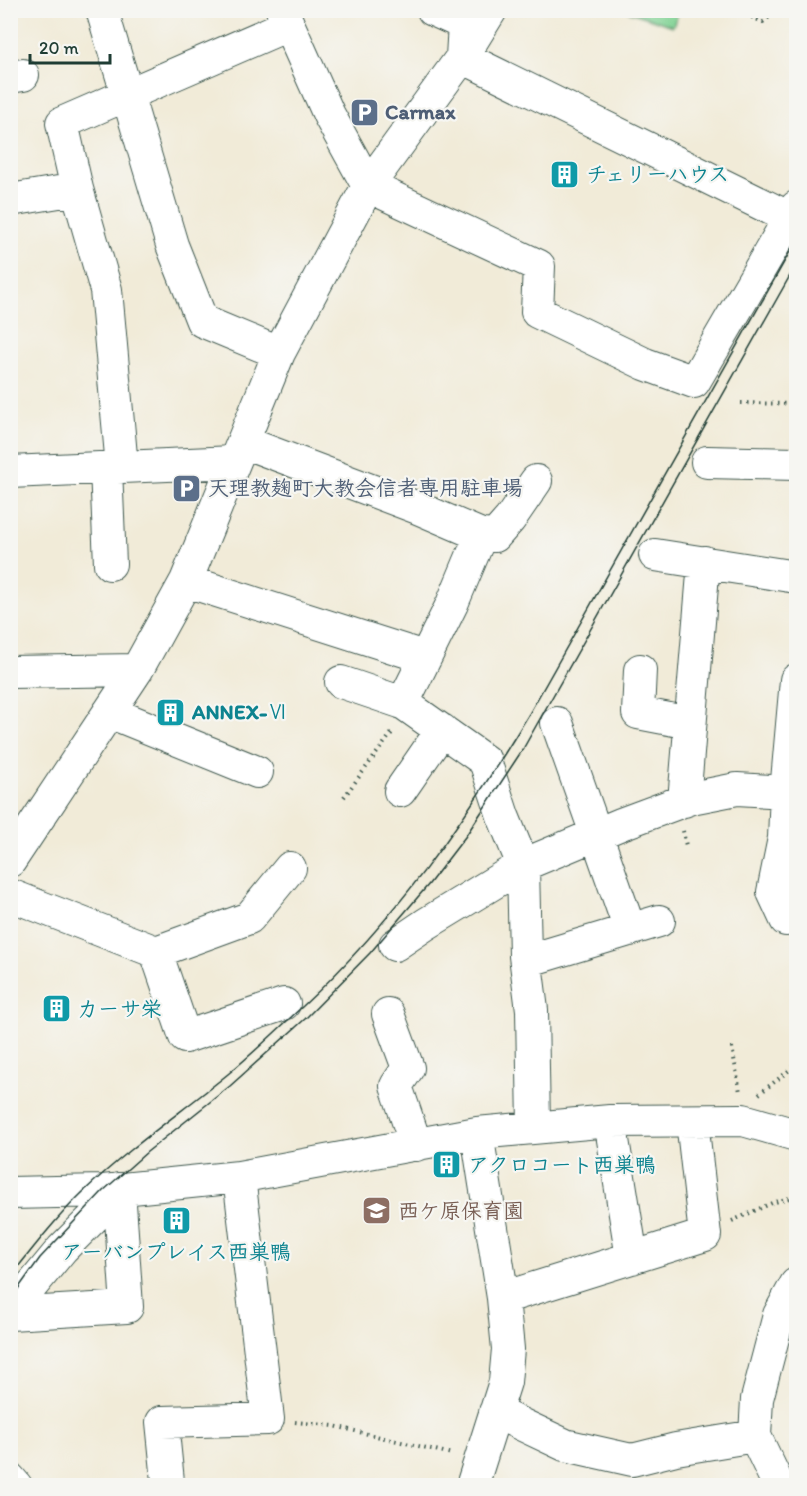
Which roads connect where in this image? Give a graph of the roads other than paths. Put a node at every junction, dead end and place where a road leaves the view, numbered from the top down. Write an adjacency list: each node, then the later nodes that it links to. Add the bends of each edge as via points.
1 (102, 10): 6 (street)
2 (433, 10): 5 (street, via 464,24)
3 (491, 10): 5 (street)
4 (285, 18): 6 (street); 7 (street, via 329,115)
5 (462, 57): 7 (street); 10 (street)
6 (126, 96): 8 (street, via 62,123); 11 (street, via 172,245 202,321)
7 (368, 186): 10 (street, via 539,266 537,312 645,364 694,382); 11 (street)
8 (77, 189): 9 (street); 15 (street, via 106,291)
9 (10, 200)
10 (794, 216)
11 (279, 353): 12 (street)
12 (238, 452): 15 (street); 18 (street, via 418,508); 23 (street)
13 (707, 462): 14 (street)
14 (796, 464)
15 (114, 467): 16 (street); 21 (street)
16 (10, 472)
17 (536, 481): 18 (street, via 495,536)
18 (481, 535): 24 (street)
19 (655, 555): 20 (street)
20 (704, 562): 22 (street); 33 (street)
21 (110, 564)
22 (796, 577)
23 (186, 581): 24 (street); 25 (street)
24 (424, 657): 30 (street)
25 (137, 670): 27 (street); 31 (street)
26 (640, 670): 33 (street, via 638,713)
27 (10, 672)
28 (341, 682): 30 (street)
29 (796, 689): 37 (street)
30 (407, 705): 34 (street)
31 (109, 712): 35 (street); 41 (street)
32 (557, 723): 39 (street)
33 (690, 723): 38 (street)
34 (442, 730): 36 (street); 42 (street, via 484,761)
35 (257, 772)
36 (400, 791)
37 (786, 792): 38 (street, via 737,789); 40 (street)
38 (684, 801): 39 (street)
39 (597, 834): 42 (street); 48 (street, via 644,926)
40 (790, 839): 45 (street, via 773,892)
41 (10, 861)
42 (523, 865): 46 (street); 48 (street)
43 (290, 868): 47 (street, via 249,918)
44 (10, 895): 47 (street)
45 (783, 920)
46 (395, 945)
47 (156, 952): 49 (street, via 184,1037)
48 (526, 962): 53 (street, via 532,1010)
49 (284, 1004)
50 (388, 1014): 56 (street, via 408,1068 396,1086)
51 (610, 1121): 52 (street); 53 (street); 60 (street)
52 (692, 1121): 55 (street, via 743,1120); 60 (street, via 705,1235)
53 (534, 1127): 54 (street)
54 (477, 1133): 56 (street); 62 (street)
55 (796, 1135)
56 (416, 1144): 57 (street)
57 (239, 1177): 58 (street); 70 (street, via 268,1419 162,1422)
58 (119, 1191): 59 (street); 63 (street, via 62,1249); 63 (street, via 127,1307)
59 (10, 1193)
60 (632, 1258): 62 (street)
61 (796, 1284): 64 (street)
62 (503, 1298): 65 (street, via 508,1349 505,1382)
63 (10, 1313)
64 (788, 1317): 66 (street, via 757,1399)
65 (495, 1413): 66 (street, via 565,1445 632,1460); 67 (street)
66 (755, 1436): 68 (street)
67 (476, 1473)
68 (783, 1478)
69 (10, 1479): 71 (street)
70 (168, 1481)
71 (16, 1485)

